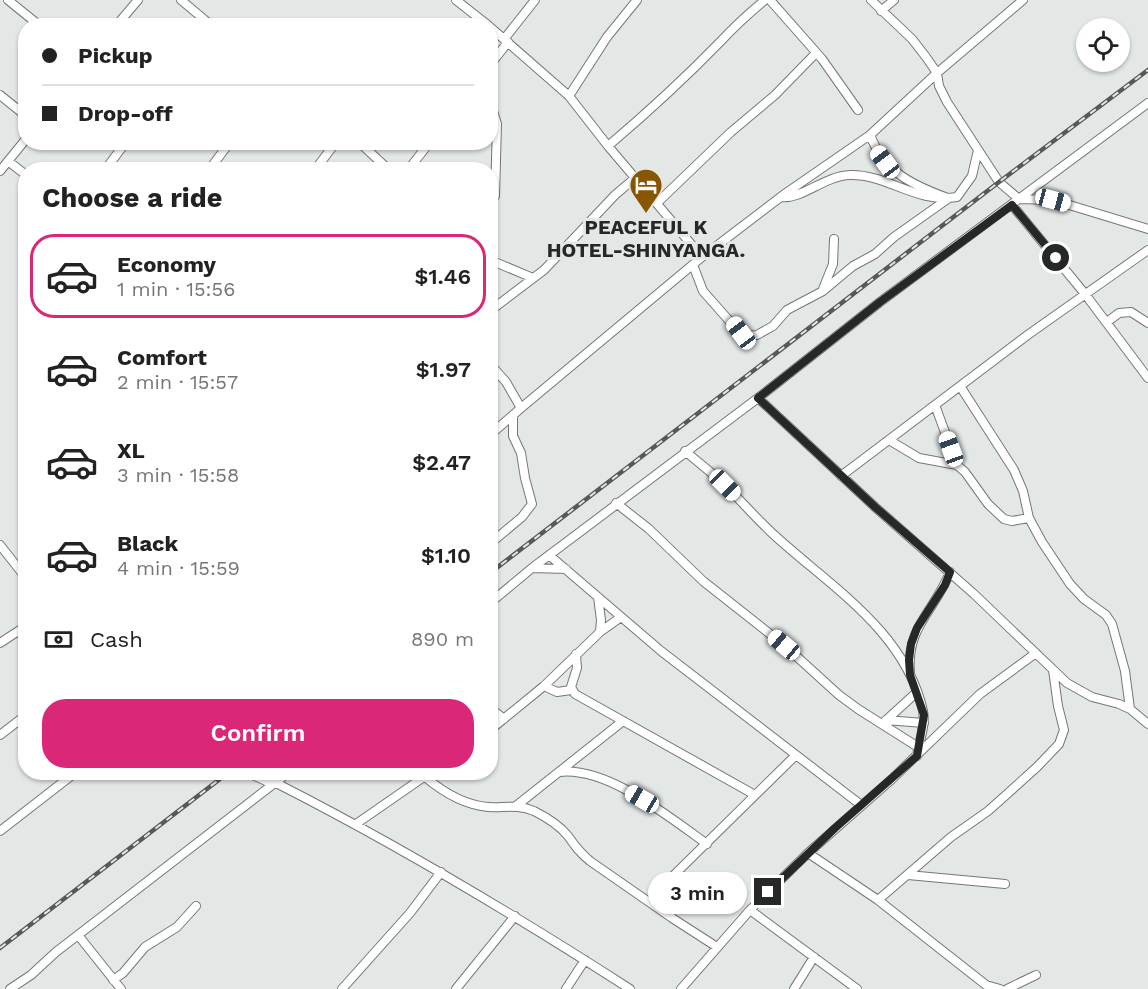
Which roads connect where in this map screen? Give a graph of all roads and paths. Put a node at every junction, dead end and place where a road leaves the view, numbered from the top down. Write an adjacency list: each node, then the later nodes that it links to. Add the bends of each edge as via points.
1 (8, 0): 13 (street)
2 (138, 0): 14 (street)
3 (181, 0): 15 (street)
4 (456, 0): 16 (street)
5 (535, 0): 18 (street)
6 (637, 0): 23 (street)
7 (765, 0): 28 (street, via 738,21 659,102)
8 (770, 0): 20 (street)
9 (871, 0): 12 (street)
10 (894, 0): 12 (street)
11 (1023, 0): 21 (street)
12 (881, 11): 21 (street, via 912,39)
13 (30, 18)
14 (123, 18)
15 (202, 18)
16 (480, 18)
17 (498, 33): 18 (street)
18 (507, 40): 19 (street); 23 (street)
19 (498, 53)
20 (816, 53): 26 (street); 44 (street)
21 (937, 73): 27 (street); 33 (street, via 946,102)
22 (0, 95): 25 (street)
23 (568, 96): 28 (street)
24 (1148, 104): 43 (street)
25 (18, 110)
26 (858, 110)
27 (870, 135): 41 (street); 42 (street, via 875,149 895,172)
28 (608, 146): 40 (street)
29 (18, 149): 34 (street)
30 (224, 150): 35 (street)
31 (368, 150): 36 (street)
32 (424, 150): 37 (street)
33 (978, 150): 42 (street, via 972,176 957,197); 43 (street, via 999,182)
34 (8, 161): 38 (street); 39 (street)
35 (214, 162)
36 (380, 162)
37 (414, 162)
38 (18, 169)
39 (0, 171)
40 (635, 178): 44 (street); 52 (street)
41 (781, 197): 42 (street, via 796,196 835,176 852,175 872,177 924,197); 49 (street)
42 (949, 198): 53 (street)
43 (1019, 199): 45 (street); 46 (street, via 1053,200)
44 (657, 203): 49 (street)
45 (1012, 205): 54 (street); 61 (street)
46 (1148, 229)
47 (834, 239): 53 (street, via 833,264)
48 (1148, 250): 54 (street)
49 (702, 257): 51 (street)
50 (498, 263): 52 (street)
51 (693, 265): 53 (street, via 703,291 744,336 764,332 787,310); 63 (street)
52 (533, 278): 55 (street)
53 (823, 291)
54 (1085, 294): 56 (street); 60 (street)
55 (498, 305)
56 (1107, 322): 57 (street, via 1119,313 1131,312); 59 (street)
57 (1148, 323)
58 (498, 373): 63 (street)
59 (1148, 378)
60 (960, 386): 62 (street); 71 (street, via 1014,470)
61 (758, 398): 67 (street); 69 (street)
62 (935, 405): 66 (street); 68 (street)
63 (521, 408): 64 (street)
64 (513, 415): 65 (street); 72 (street, via 513,436 521,453 532,504)
65 (498, 428)
66 (889, 440): 68 (street, via 919,458); 69 (street)
67 (686, 451): 70 (street); 88 (street, via 771,532 862,610 883,633)
68 (957, 465): 71 (street, via 1004,519)
69 (841, 476): 78 (street)
70 (616, 503): 74 (street); 97 (street, via 839,695)
71 (1029, 518): 92 (street, via 1070,584 1112,624)
72 (498, 537)
73 (0, 545): 75 (street)
74 (549, 555): 76 (street); 77 (street)
75 (18, 568)
76 (532, 568): 77 (street); 79 (street)
77 (567, 570): 80 (street)
78 (950, 572): 85 (street); 88 (street, via 917,628 911,644)
79 (498, 596)
80 (598, 597): 81 (street); 83 (street)
81 (621, 617): 83 (street); 103 (street)
82 (18, 631): 84 (street)
83 (600, 632): 86 (street)
84 (0, 643)
85 (1036, 653): 87 (street); 102 (street, via 980,694)
86 (576, 654): 89 (street); 90 (street)
87 (1053, 670): 92 (street, via 1081,692); 119 (street, via 1064,730 1059,744 988,811)
88 (910, 675): 91 (street)
89 (544, 686): 90 (street, via 557,692); 94 (street)
90 (572, 690): 96 (street)
91 (917, 693): 97 (street); 99 (street)
92 (1130, 709): 100 (street)
93 (498, 714): 94 (street)
94 (504, 719): 98 (street)
95 (18, 721): 101 (street)
96 (623, 721): 104 (street); 111 (street)
97 (884, 722): 99 (street); 102 (street)
98 (498, 723)
99 (924, 723): 102 (street)
100 (1148, 724)
101 (0, 735)
102 (918, 751): 112 (street)
103 (796, 754): 111 (street); 112 (street)
104 (559, 772): 113 (street); 116 (street, via 591,775 630,792)
105 (66, 780): 115 (street)
106 (268, 780): 110 (street)
107 (280, 780): 110 (street)
108 (421, 780): 114 (street)
109 (433, 780): 113 (street, via 447,794 474,804)
110 (276, 783): 114 (street); 126 (street)
111 (755, 795): 116 (street)
112 (861, 805): 117 (street)
113 (516, 806): 125 (street, via 549,820 579,852)
114 (356, 824): 118 (street)
115 (0, 831)
116 (707, 844): 125 (street, via 667,885 664,897)
117 (808, 853): 121 (street); 123 (street)
118 (441, 872): 124 (street); 134 (street)
119 (908, 875): 120 (street); 121 (street)
120 (1005, 884)
121 (878, 900): 141 (street, via 986,985)
122 (196, 906): 131 (street, via 177,927 145,947)
123 (750, 910): 127 (street); 128 (street)
124 (515, 916): 129 (street); 135 (street)
125 (672, 918): 127 (street)
126 (78, 935): 131 (street); 132 (street)
127 (717, 947): 138 (street)
128 (814, 957): 139 (street); 140 (street)
129 (585, 960): 136 (street); 137 (street)
130 (1036, 975): 142 (street)
131 (113, 980): 133 (street)
132 (10, 989)
133 (121, 989)
134 (342, 989)
135 (456, 989)
136 (566, 989)
137 (630, 989)
138 (681, 989)
139 (794, 989)
140 (857, 989)
141 (1000, 989)
142 (1007, 989)

